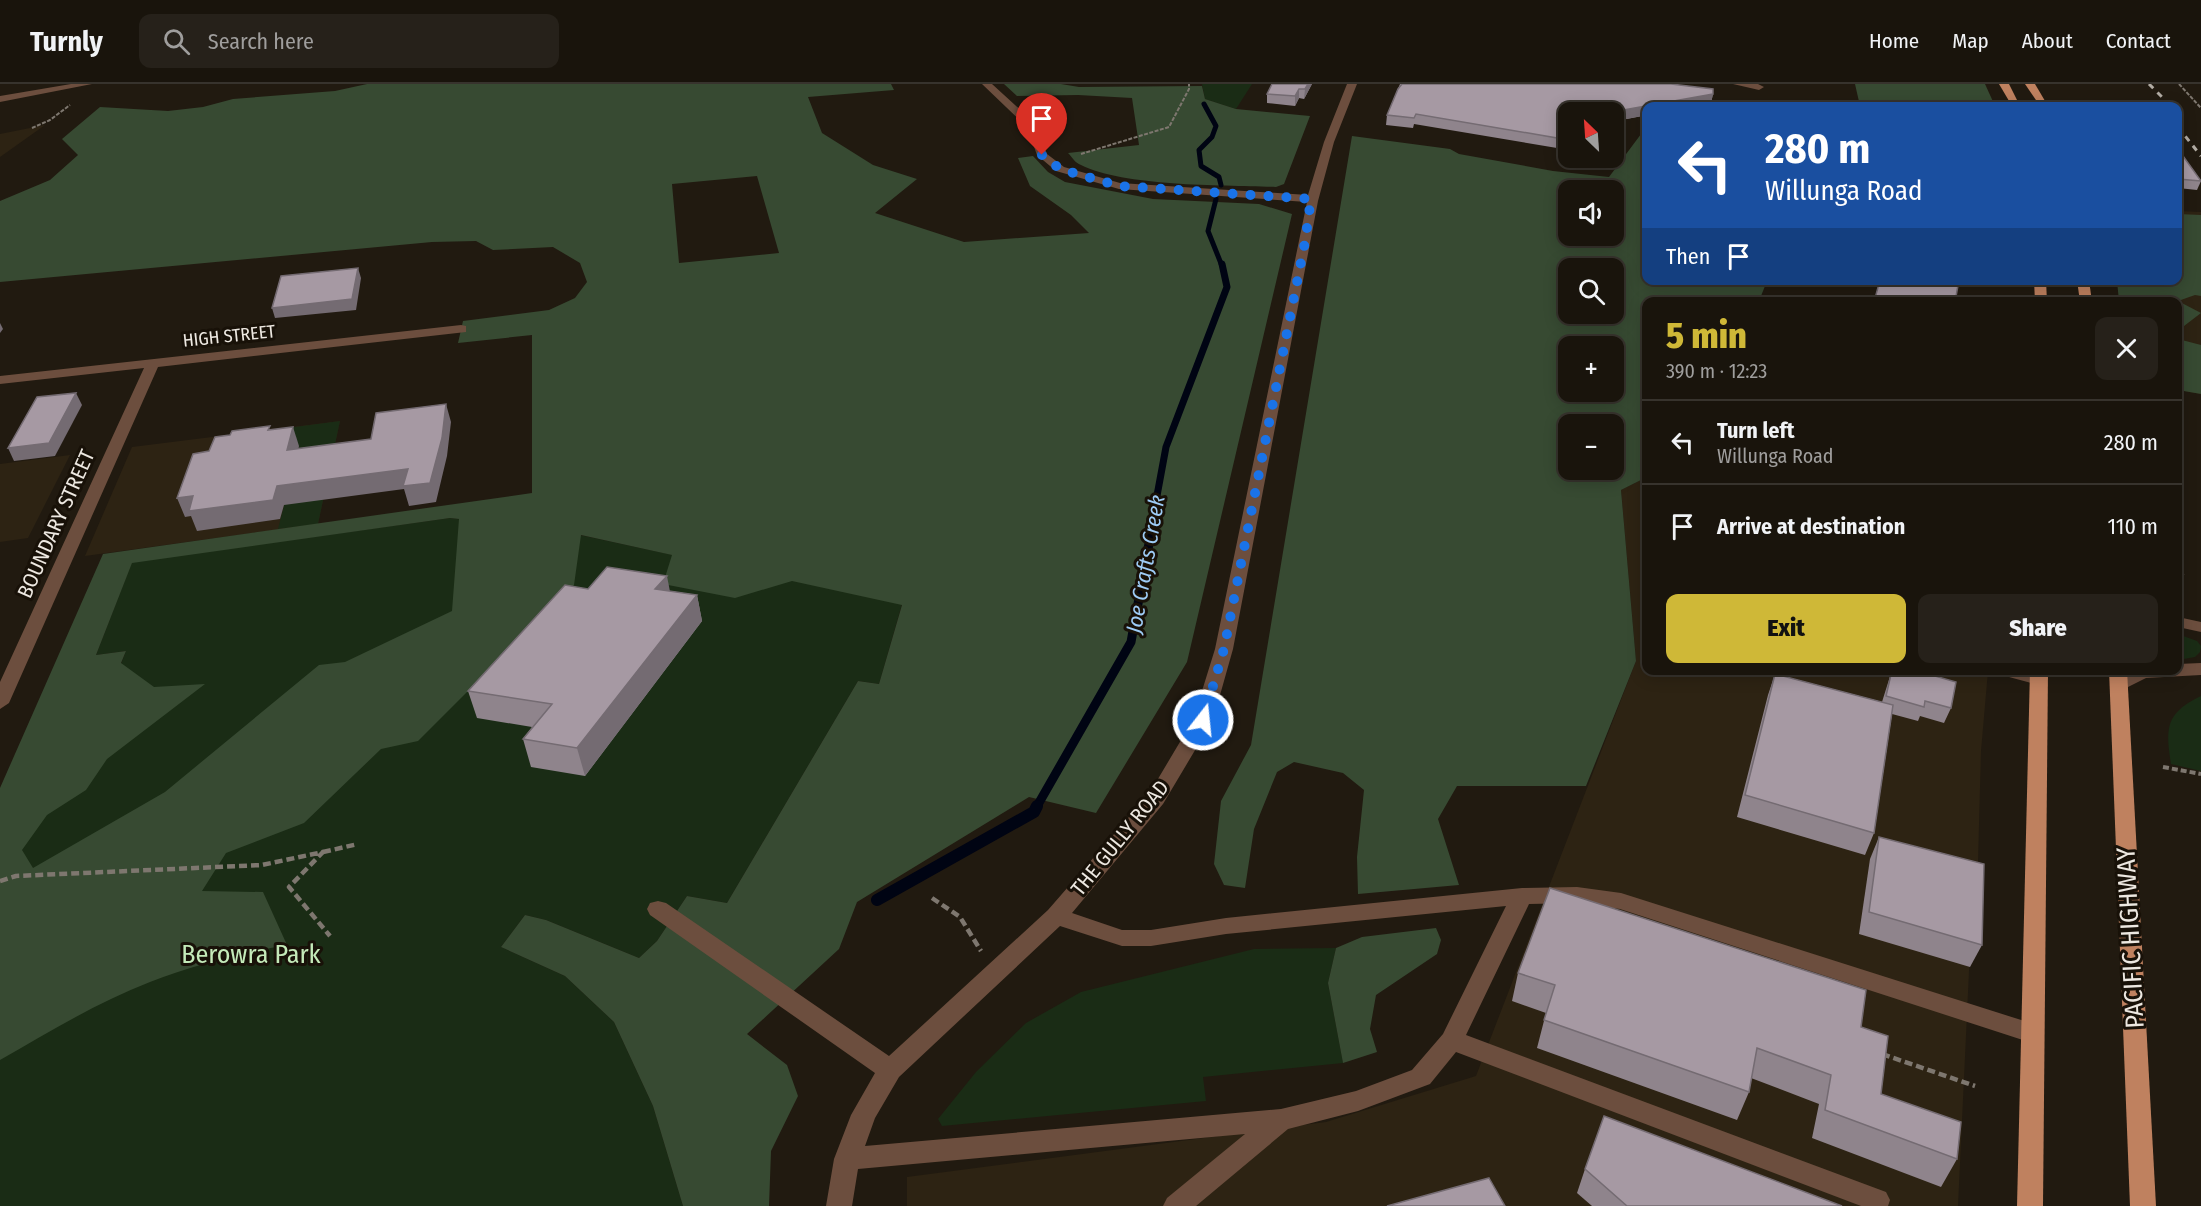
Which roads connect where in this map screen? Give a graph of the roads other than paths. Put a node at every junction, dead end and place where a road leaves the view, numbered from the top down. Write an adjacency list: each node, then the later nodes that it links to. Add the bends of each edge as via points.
1 (86, 84): 8 (street)
2 (987, 84): 11 (street, via 1032,126 1042,155 1060,169 1119,186)
3 (1352, 84): 11 (street, THE GULLY ROAD, via 1330,133)
4 (1738, 84): 7 (street)
5 (2004, 84): 9 (main road)
6 (2030, 84): 10 (main road)
7 (1759, 87)
8 (0, 99)
9 (2014, 102)
10 (2041, 102)
11 (1311, 199): 24 (street, THE GULLY ROAD, via 1224,649 1203,720 1156,799)
12 (461, 329): 13 (street, HIGH STREET)
13 (153, 363): 14 (street, HIGH STREET); 21 (street, BOUNDARY STREET)
14 (0, 380)
15 (2182, 623): 16 (street)
16 (2201, 627)
17 (2182, 669): 18 (street)
18 (2201, 669)
19 (2039, 675): 25 (main road)
20 (2119, 678): 34 (main road, PACIFIC HIGHWAY)
21 (0, 703)
22 (1522, 896): 24 (street, via 1226,926 1151,938 1122,938); 25 (street, via 1577,895 1621,901); 26 (street)
23 (658, 909): 27 (street)
24 (1056, 916): 27 (street, THE GULLY ROAD)
25 (2032, 1033): 33 (main road)
26 (1452, 1040): 28 (street, via 1421,1077 1358,1101); 30 (street)
27 (890, 1070): 29 (street, THE GULLY ROAD, via 864,1114)
28 (1281, 1120): 29 (street); 32 (street)
29 (847, 1159): 31 (street, THE GULLY ROAD)
30 (1877, 1200)
31 (839, 1206)
32 (1176, 1206)
33 (2030, 1206)
34 (2143, 1206)

